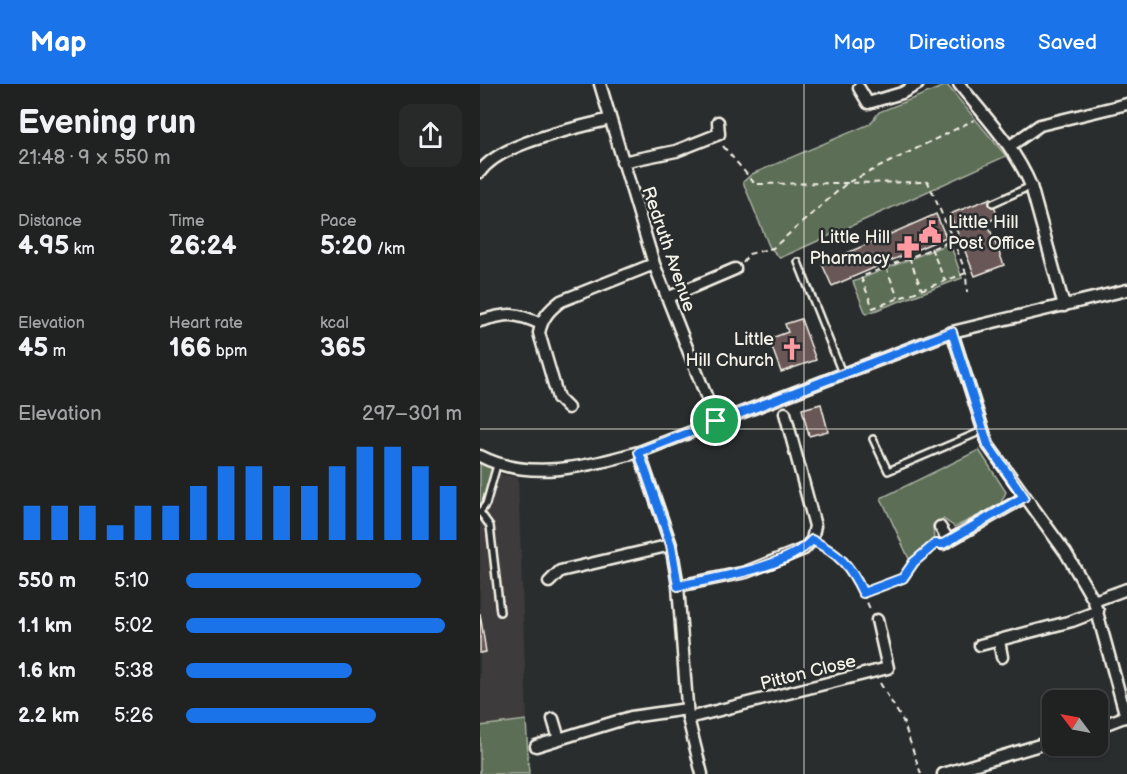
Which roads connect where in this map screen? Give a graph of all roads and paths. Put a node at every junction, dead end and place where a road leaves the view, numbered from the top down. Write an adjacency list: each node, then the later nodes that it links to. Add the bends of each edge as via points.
1 (600, 84): 7 (street, Redruth Avenue)
2 (918, 84): 4 (street, via 867,106)
3 (959, 84): 6 (street)
4 (859, 88)
5 (1127, 104): 10 (street, via 1040,125)
6 (984, 115): 10 (street); 13 (path)
7 (610, 119): 11 (street, Redruth Avenue); 12 (street, via 512,149)
8 (718, 122): 9 (street)
9 (719, 134): 11 (street, via 676,151); 13 (path, via 724,150 755,184)
10 (1010, 146): 14 (street)
11 (622, 162): 20 (street, Redruth Avenue)
12 (481, 167)
13 (847, 183): 16 (path, via 928,182); 22 (path, via 773,248 749,254 740,269)
14 (1031, 186): 15 (lane); 30 (street)
15 (993, 203)
16 (953, 240): 17 (path); 23 (path)
17 (931, 248): 18 (path); 24 (path)
18 (909, 257): 21 (path); 25 (path)
19 (798, 262): 34 (lane)
20 (654, 264): 28 (street, Redruth Avenue); 32 (street, via 561,301)
21 (886, 267): 29 (path); 29 (path, via 861,278 873,308)
22 (735, 269): 28 (street)
23 (966, 273): 24 (path); 27 (path)
24 (945, 281): 25 (path)
25 (922, 290): 29 (path)
26 (1127, 290): 30 (street)
27 (967, 292)
28 (667, 298): 37 (street, Redruth Avenue)
29 (898, 298)
30 (1064, 306): 33 (street)
31 (480, 321): 32 (street, via 519,314)
32 (540, 324): 35 (street, via 539,333 558,398)
33 (952, 332): 34 (street); 38 (street)
34 (842, 373): 37 (street)
35 (568, 408)
36 (785, 413): 46 (street, via 815,526)
37 (716, 421): 40 (street)
38 (982, 430): 39 (lane, via 888,471); 43 (street)
39 (873, 439)
40 (639, 452): 42 (street, via 562,470); 48 (street)
41 (480, 456): 42 (street)
42 (497, 465): 44 (lane)
43 (1024, 497): 47 (street); 53 (street, via 1066,553)
44 (480, 512): 54 (lane, via 490,526)
45 (940, 527): 47 (street)
46 (812, 540): 50 (street, via 804,549 746,572); 52 (path, via 834,552 852,570)
47 (946, 542): 52 (path, via 935,544 903,578)
48 (671, 545): 49 (street, via 556,566); 50 (street)
49 (549, 582)
50 (678, 586): 60 (street)
51 (1127, 589): 53 (street)
52 (863, 593): 55 (path)
53 (1096, 606): 56 (street, via 1072,621); 61 (street)
54 (500, 612)
55 (877, 620): 59 (street, Pitton Close, via 888,668)
56 (999, 641): 57 (street); 58 (street)
57 (981, 645)
58 (1002, 657)
59 (874, 672): 60 (street, Pitton Close); 68 (path, via 903,721)
60 (687, 713): 64 (street, Pitton Close, via 631,717); 67 (street)
61 (1126, 717): 63 (street)
62 (554, 719): 64 (street)
63 (1108, 723)
64 (559, 739): 66 (street, Pitton Close)
65 (1042, 744): 69 (street)
66 (536, 746)
67 (702, 774)
68 (921, 774)
69 (943, 774)

